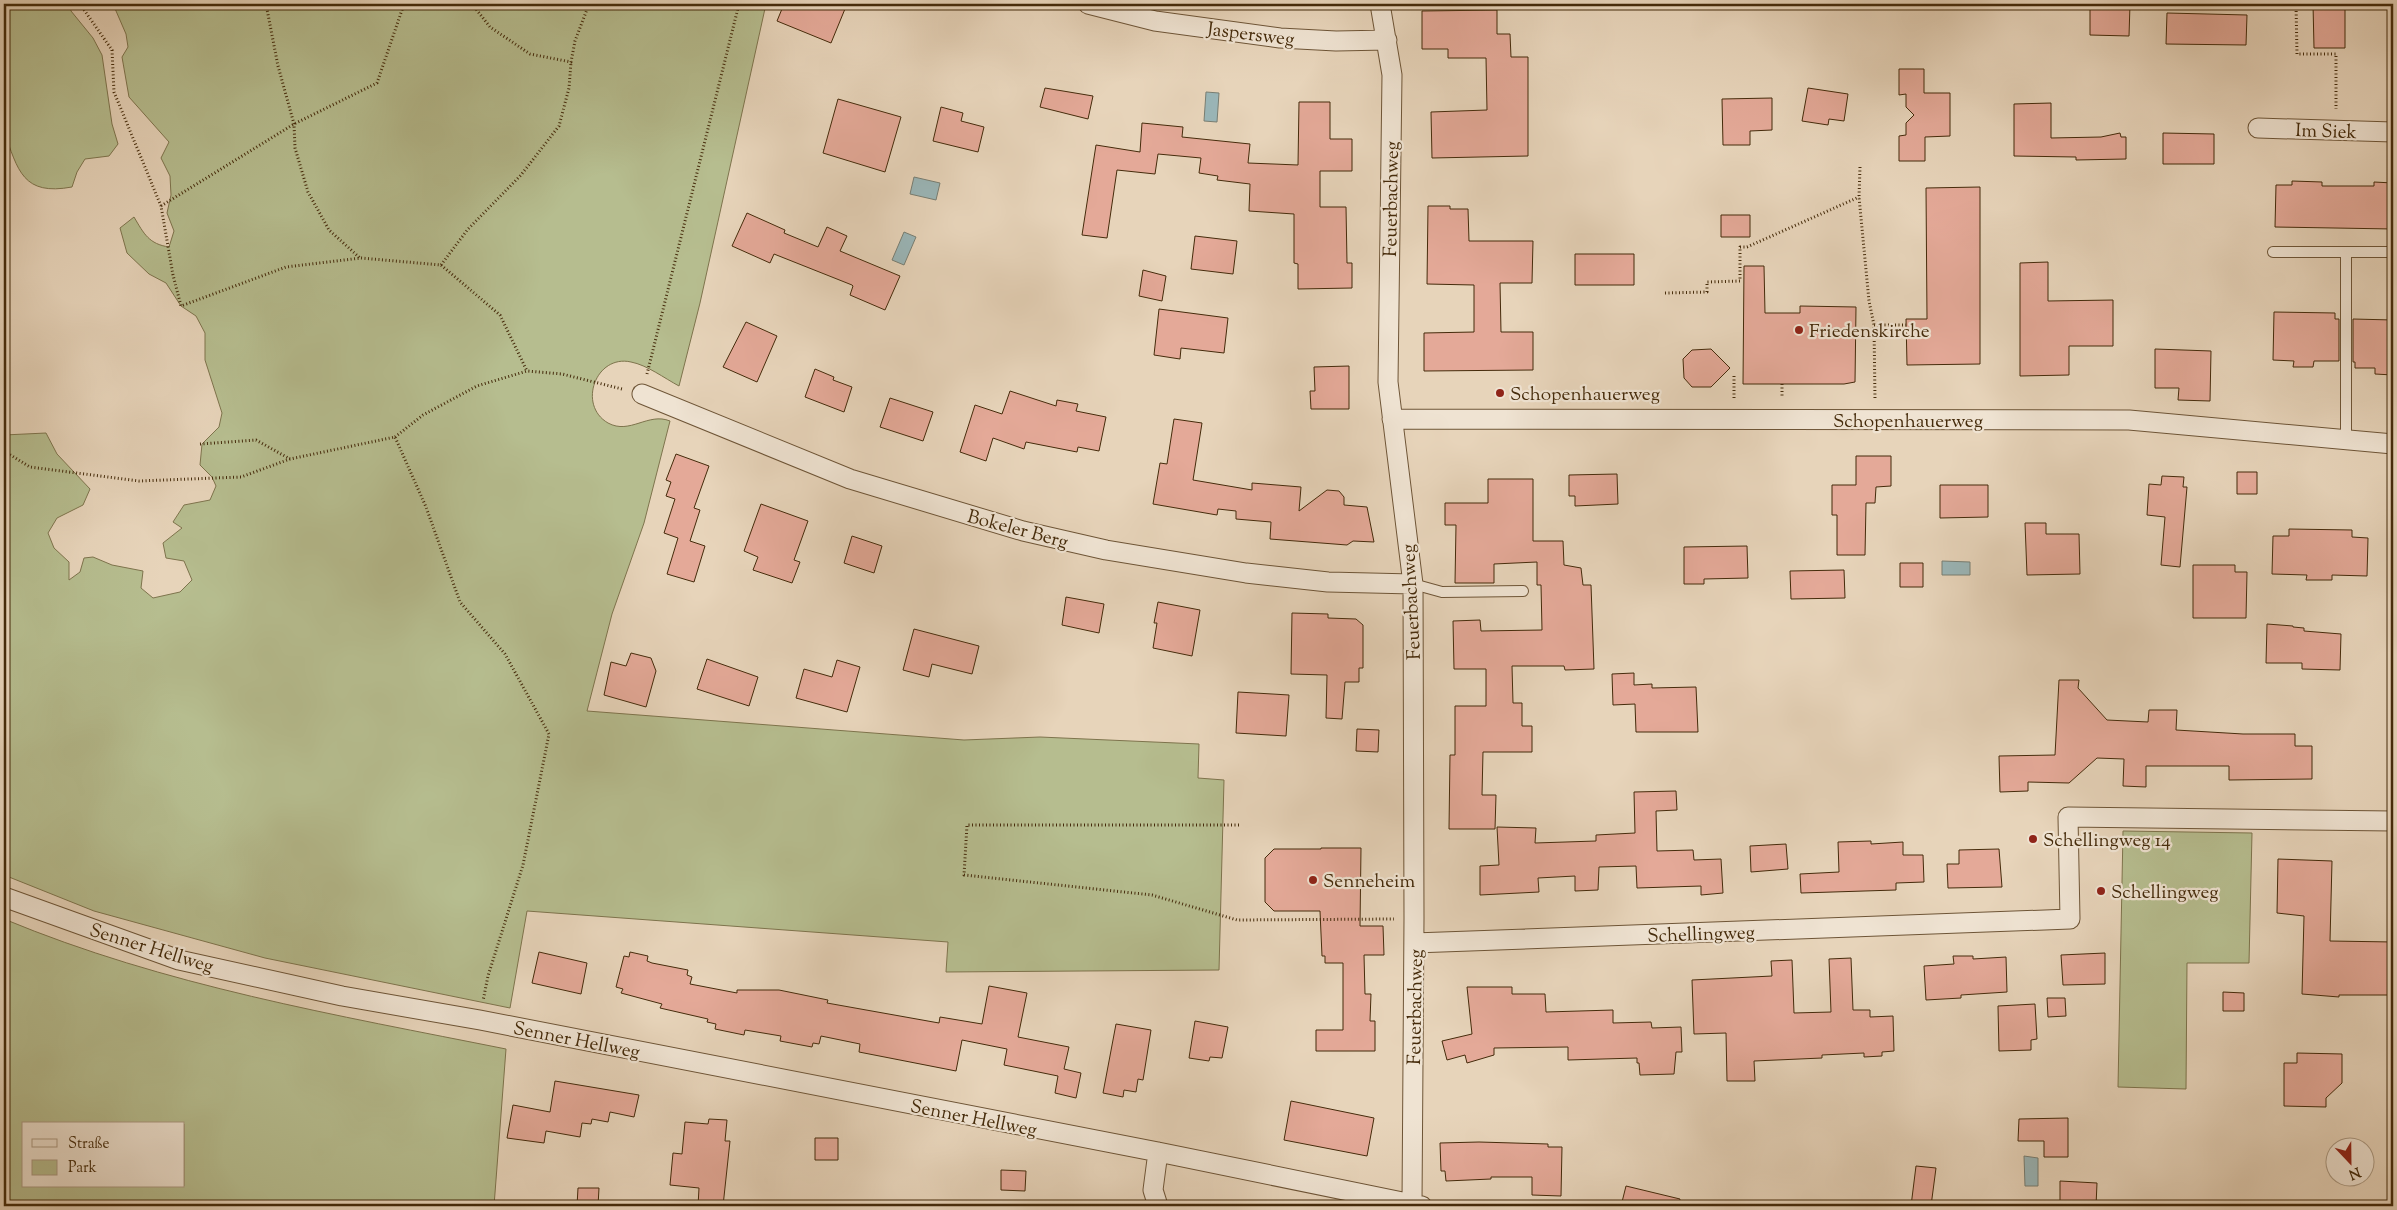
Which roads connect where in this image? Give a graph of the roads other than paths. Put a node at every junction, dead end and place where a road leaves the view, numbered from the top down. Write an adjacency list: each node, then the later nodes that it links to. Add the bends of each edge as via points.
1 (1088, 4): 3 (street, Jaspersweg, via 1156,21 1280,38)
2 (1380, 4): 3 (street, Feuerbachweg)
3 (1387, 40): 10 (street, Feuerbachweg, via 1392,75 1387,340)
4 (2258, 128): 5 (street, Im Siek)
5 (2393, 132)
6 (2273, 252): 7 (lane)
7 (2346, 252): 8 (lane); 11 (lane)
8 (2393, 252)
9 (642, 394): 13 (street, Bokeler Berg, via 850,479 1023,531 1106,550 1246,573 1328,582)
10 (1392, 419): 11 (street, Schopenhauerweg, via 2129,420); 13 (street, Feuerbachweg)
11 (2346, 440): 12 (street, Schopenhauerweg)
12 (2393, 444)
13 (1413, 584): 14 (lane, via 1442,592); 17 (street, Feuerbachweg)
14 (1523, 591)
15 (2393, 821): 17 (street, Schellingweg, via 2068,817 2070,919)
16 (4, 897): 18 (street, Senner Hellweg, via 179,960 342,996)
17 (1414, 943): 19 (street, Feuerbachweg)
18 (1158, 1152): 19 (street, Senner Hellweg); 20 (street, via 1153,1190)
19 (1417, 1205)
20 (1158, 1206)

